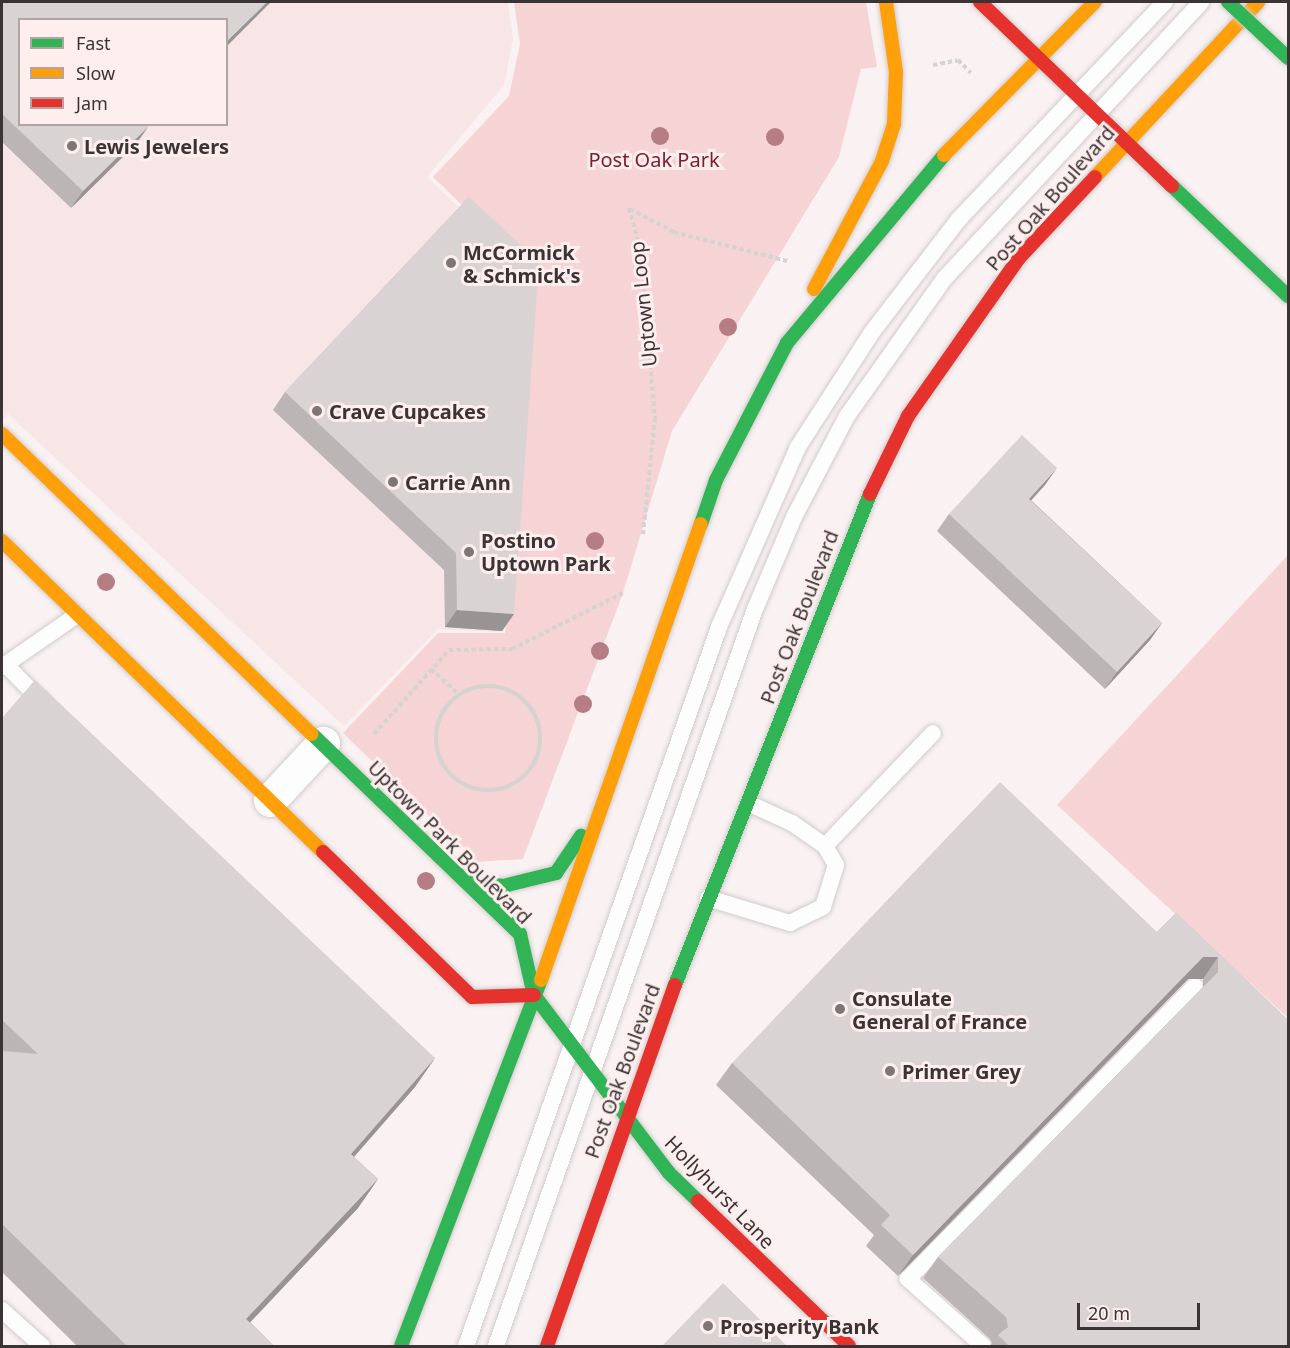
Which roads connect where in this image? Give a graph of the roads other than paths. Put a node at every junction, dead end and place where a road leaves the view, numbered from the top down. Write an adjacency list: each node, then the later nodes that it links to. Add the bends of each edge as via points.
1 (886, 2): 14 (main road, via 896,72 894,123 882,161)
2 (980, 2): 8 (main road)
3 (1095, 2): 8 (main road)
4 (1165, 2): 10 (lane)
5 (1201, 2): 11 (lane)
6 (1228, 2): 9 (main road, bridge)
7 (1258, 2): 12 (main road, Post Oak Boulevard)
8 (1037, 56): 10 (main road); 14 (main road, via 926,173)
9 (1288, 58)
10 (1076, 93): 11 (main road); 30 (lane, via 959,219 872,332 798,447 720,627)
11 (1097, 113): 12 (main road); 31 (lane, via 944,279 894,342 847,416 794,517 755,609)
12 (1126, 141): 13 (main road); 23 (main road, Post Oak Boulevard, via 1019,258 908,416 863,508)
13 (1288, 296)
14 (786, 343): 24 (main road, via 716,480)
15 (2, 434): 21 (main road, Uptown Park Boulevard)
16 (2, 541): 17 (main road)
17 (77, 615): 18 (lane); 22 (main road)
18 (4, 666): 19 (lane)
19 (53, 714)
20 (933, 733): 25 (lane)
21 (322, 743): 22 (street); 26 (main road, Uptown Park Boulevard)
22 (270, 800): 29 (main road, via 472,997)
23 (748, 803): 25 (lane, via 802,829); 27 (main road, Post Oak Boulevard)
24 (598, 810): 26 (main road, via 556,873 503,886); 29 (main road)
25 (825, 846): 27 (lane, via 836,865 824,906 790,923)
26 (463, 879): 29 (main road, Uptown Park Boulevard, via 520,934)
27 (708, 898): 32 (main road, Post Oak Boulevard)
28 (1195, 986): 40 (lane, via 908,1278)
29 (534, 995): 30 (main road, Hollyhurst Lane); 35 (main road)
30 (573, 1047): 31 (main road, Hollyhurst Lane); 36 (lane)
31 (594, 1074): 32 (main road, Hollyhurst Lane); 37 (lane)
32 (627, 1118): 38 (main road, Post Oak Boulevard); 39 (main road, Hollyhurst Lane, via 669,1173)
33 (2, 1310): 34 (lane)
34 (42, 1347)
35 (402, 1347)
36 (466, 1347)
37 (496, 1347)
38 (547, 1347)
39 (849, 1347)
40 (983, 1347)

